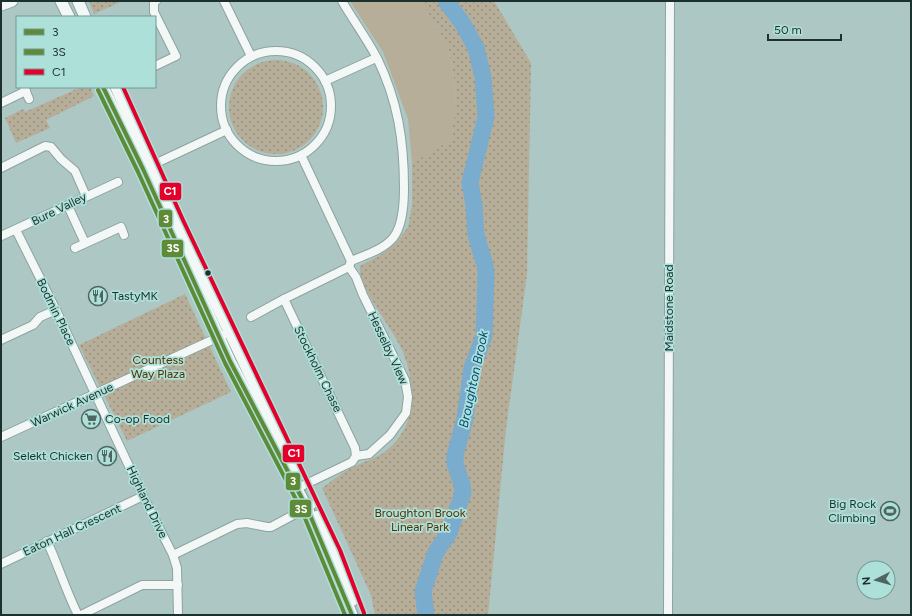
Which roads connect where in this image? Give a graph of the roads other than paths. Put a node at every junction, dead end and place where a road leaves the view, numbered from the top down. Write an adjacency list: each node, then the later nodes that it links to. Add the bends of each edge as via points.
1 (12, 1): 8 (street)
2 (61, 1): 9 (street)
3 (78, 1): 10 (street)
4 (156, 1): 11 (street)
5 (224, 1): 13 (street)
6 (342, 1): 14 (street)
7 (670, 1): 56 (street, Maidstone Road)
8 (1, 5)
9 (68, 16)
10 (85, 16)
11 (156, 16)
12 (156, 16): 15 (street, via 176,56)
13 (251, 56): 16 (street, via 271,50 298,55 310,62); 22 (street, via 240,63 225,84 221,110)
14 (376, 58): 16 (street); 34 (street, via 390,90 400,125 404,173 402,218 392,240)
15 (156, 66)
16 (325, 81): 23 (street, via 331,102 329,123 318,142)
17 (104, 88): 24 (street)
18 (116, 88): 24 (street)
19 (25, 89): 20 (street); 21 (street)
20 (29, 99)
21 (1, 103)
22 (226, 130): 23 (street, via 234,141 255,157 281,161); 24 (street)
23 (301, 155): 34 (street, Hesselby View)
24 (147, 167): 38 (street); 39 (street)
25 (1, 168): 27 (street, via 45,146 51,147 75,172)
26 (118, 182): 27 (street, Bure Valley)
27 (86, 196): 28 (street, Bure Valley)
28 (68, 206): 29 (street, Bure Valley); 32 (street)
29 (16, 230): 30 (street, Bure Valley); 36 (street, Bodmin Place)
30 (2, 234)
31 (124, 235): 32 (street, via 121,227)
32 (85, 243): 33 (street)
33 (75, 248)
34 (350, 264): 35 (street); 43 (street, Hesselby View, via 405,380 408,397 406,413 390,435 369,454)
35 (284, 299): 37 (street); 43 (street, Stockholm Chase, via 355,448)
36 (56, 310): 40 (street, via 40,317 33,325); 41 (street, Bodmin Place)
37 (251, 317)
38 (230, 332): 39 (street, Warwick Avenue); 44 (street)
39 (219, 336): 41 (street, Warwick Avenue); 46 (street)
40 (1, 340)
41 (95, 394): 42 (street, Warwick Avenue); 45 (street, Highland Drive)
42 (1, 437)
43 (356, 456): 44 (street, via 352,462)
44 (302, 486): 46 (street)
45 (143, 496): 47 (street, Eaton Hall Crescent); 48 (street, Highland Drive)
46 (309, 507): 48 (street, via 271,527 237,524); 54 (street); 55 (street, via 332,545)
47 (47, 541): 49 (street, Eaton Hall Crescent); 51 (street)
48 (173, 555): 50 (street, Highland Drive)
49 (1, 564)
50 (178, 585): 52 (street, via 142,585); 53 (street, Highland Drive)
51 (78, 615)
52 (81, 615)
53 (178, 615)
54 (352, 615)
55 (358, 615)
56 (668, 615)

